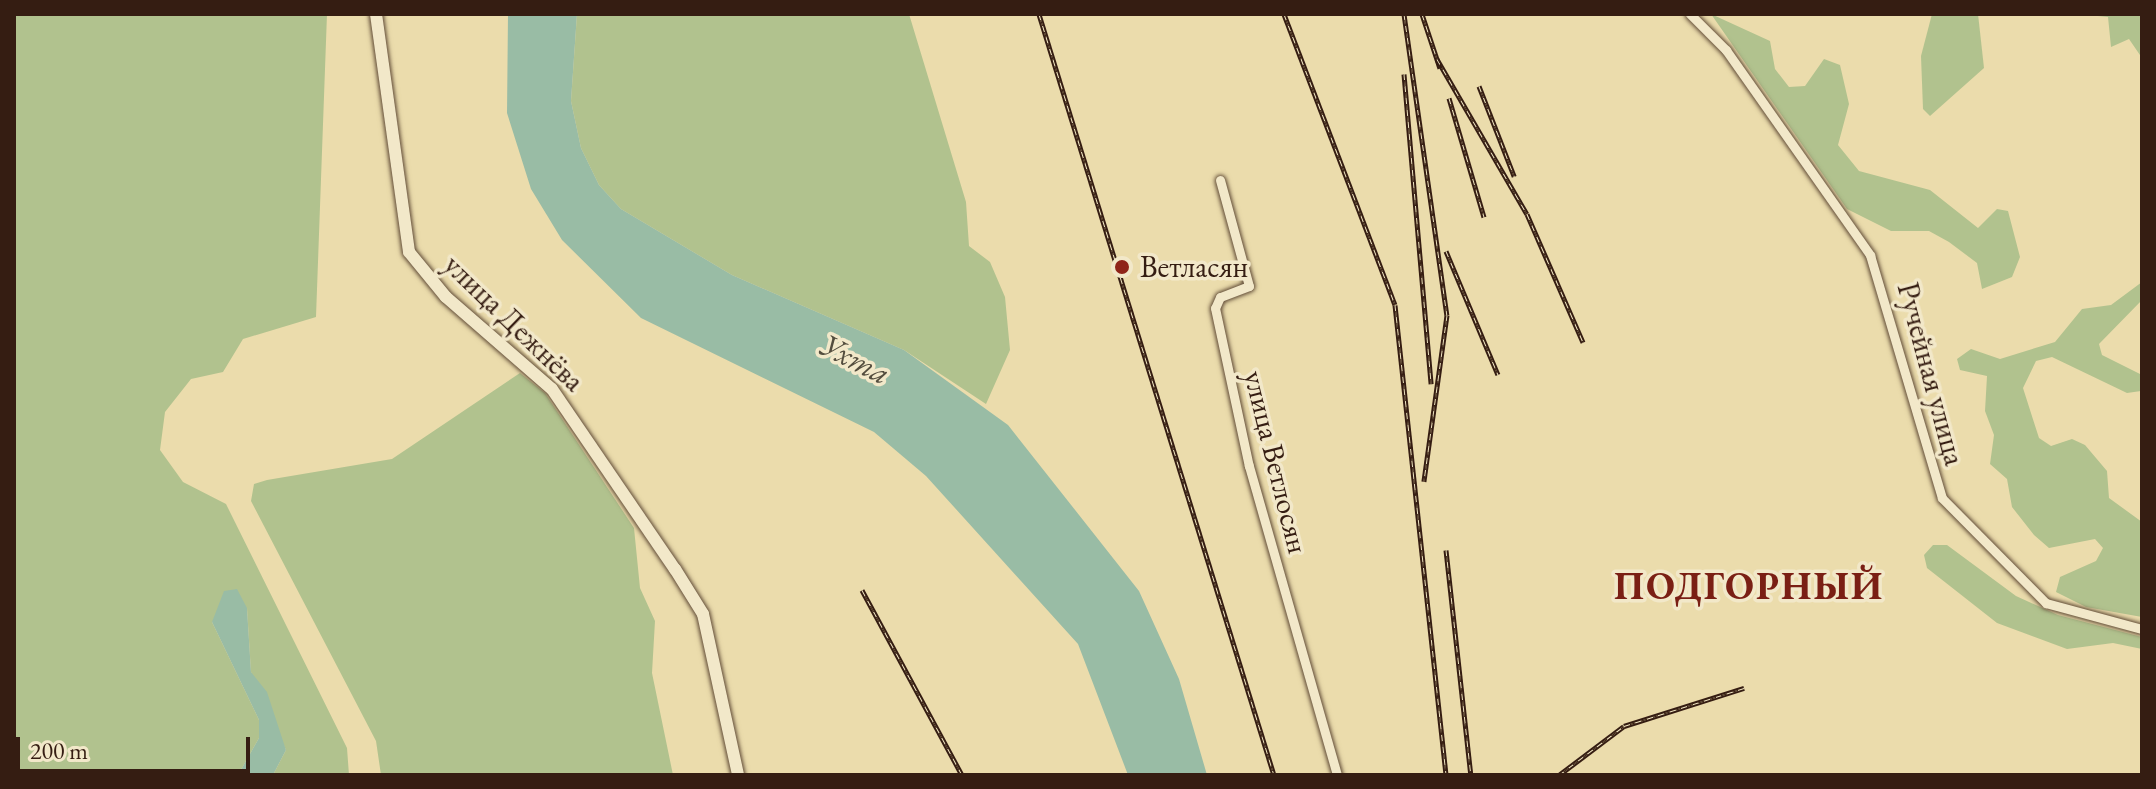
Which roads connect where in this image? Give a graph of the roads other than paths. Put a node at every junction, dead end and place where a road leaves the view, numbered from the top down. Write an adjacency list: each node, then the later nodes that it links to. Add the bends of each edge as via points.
1 (376, 14): 5 (street, улица Дежнёва, via 409,252 446,297 552,389 675,569 703,614)
2 (1690, 14): 4 (street, Ручейная улица, via 1726,50 1886,291 1942,498 2046,603)
3 (1220, 180): 6 (street, улица Ветлосян, via 1249,286 1220,297 1215,308 1249,466)
4 (2142, 629)
5 (738, 775)
6 (1337, 775)

